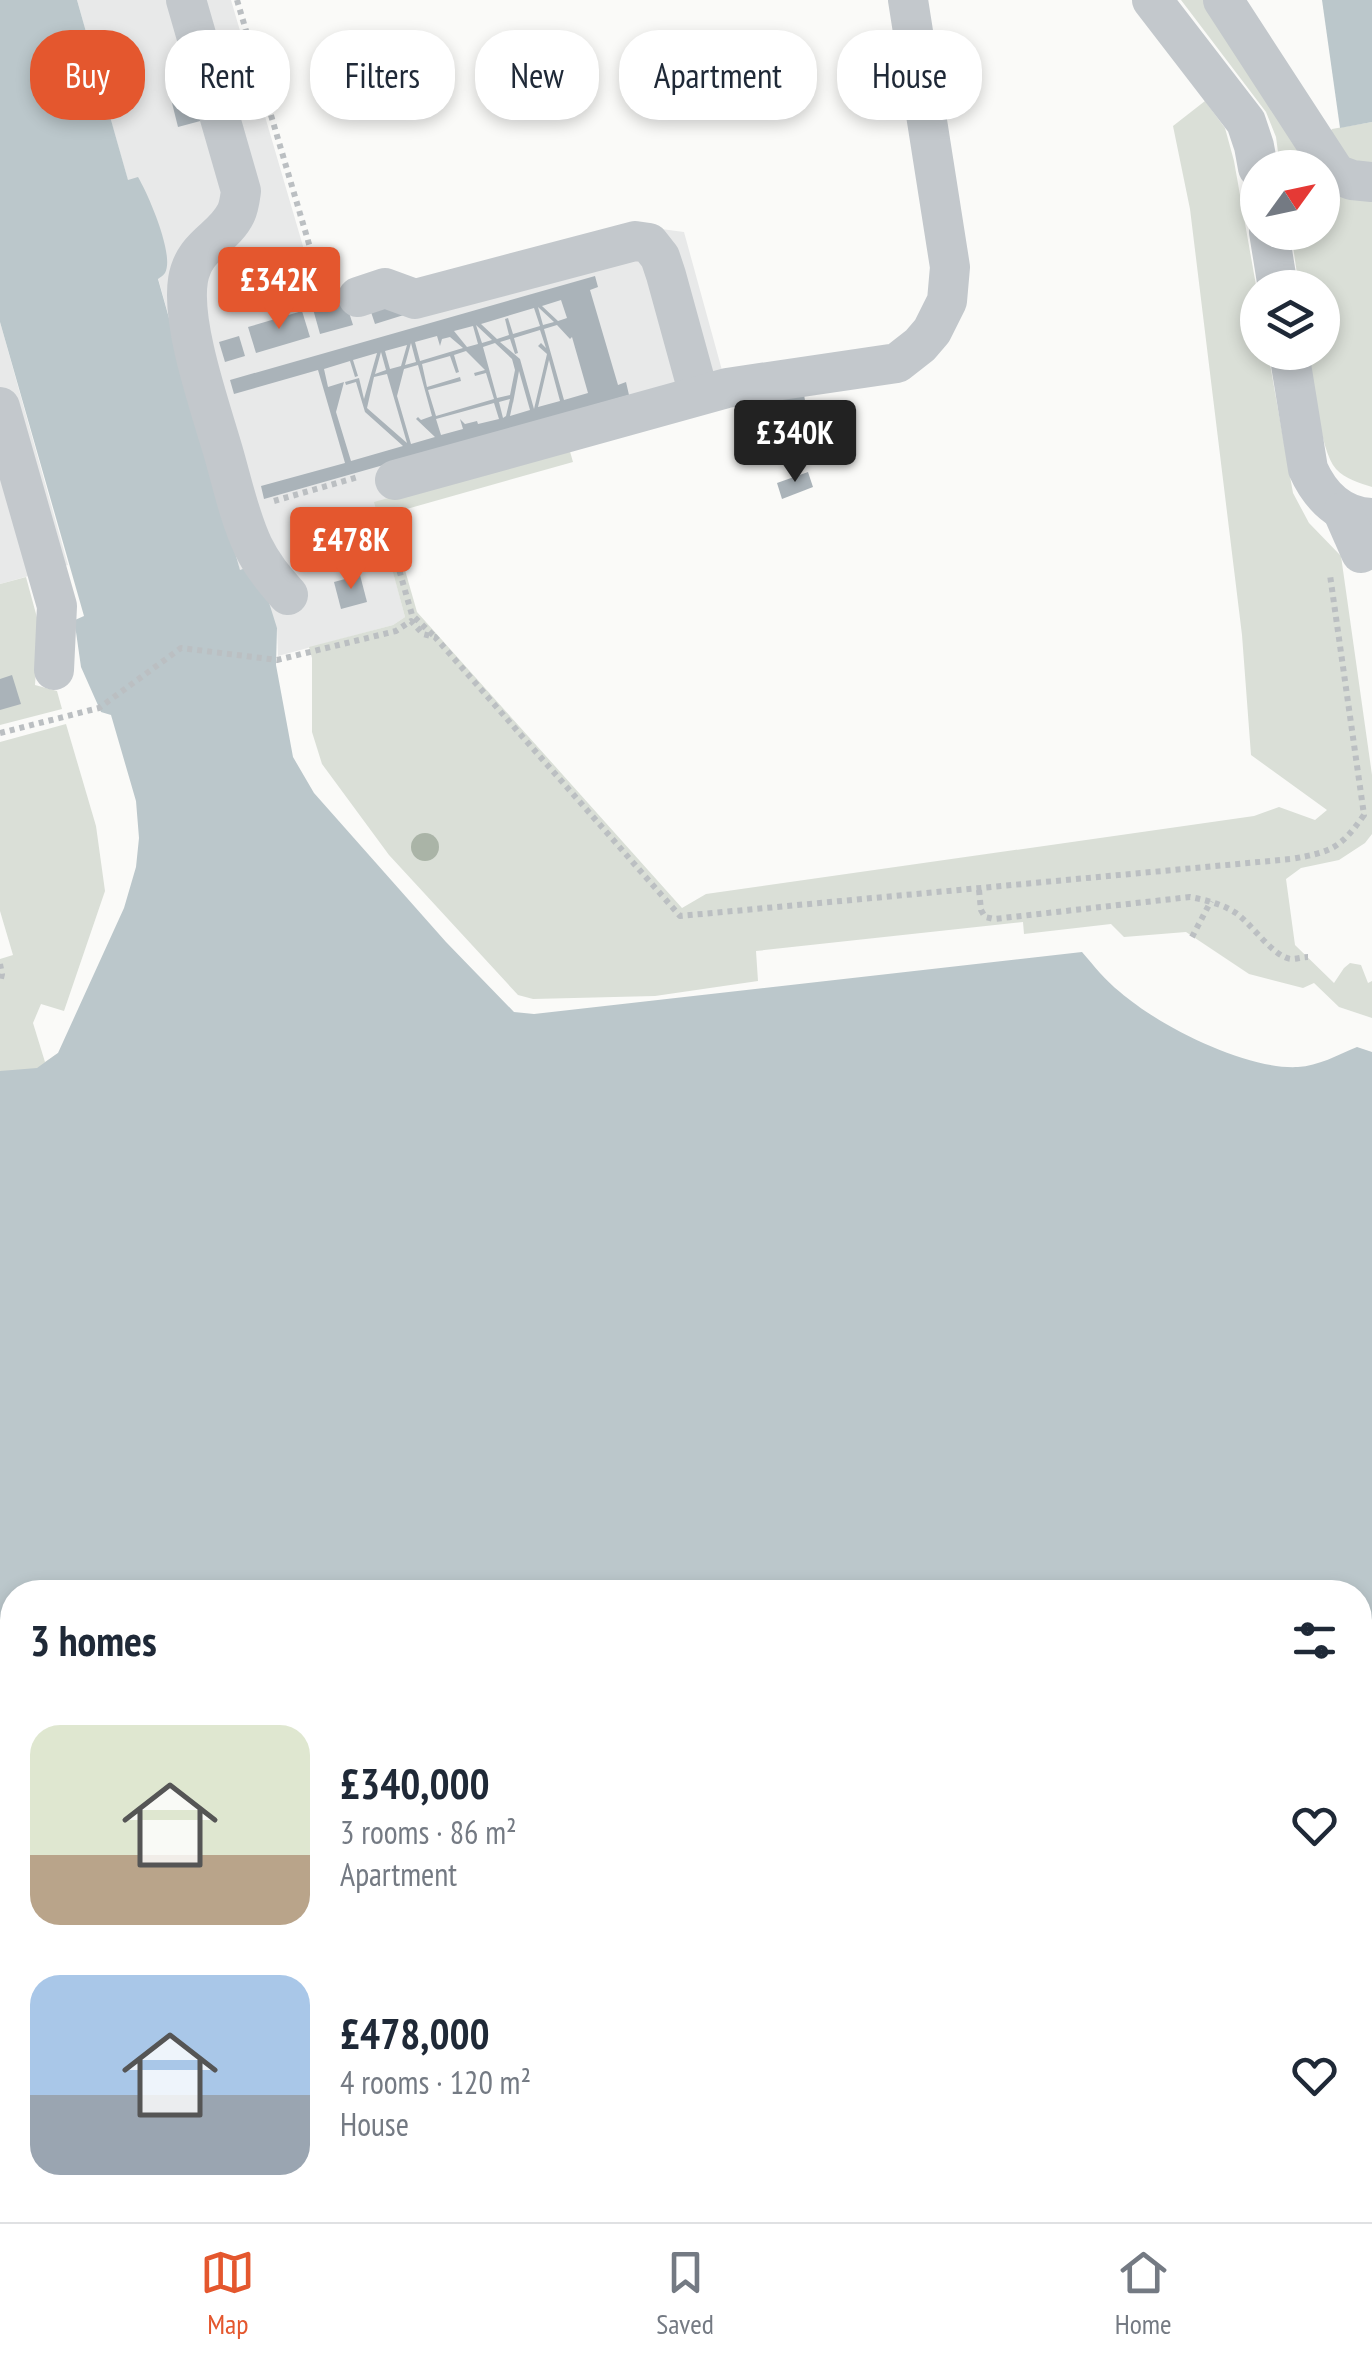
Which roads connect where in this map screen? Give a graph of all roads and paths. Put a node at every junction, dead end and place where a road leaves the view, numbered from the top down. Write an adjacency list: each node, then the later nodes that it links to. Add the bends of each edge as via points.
1 (186, 0): 15 (street, via 241,191 236,213 192,263 188,308 251,542)
2 (237, 0): 8 (path, via 322,288)
3 (908, 0): 10 (street, via 950,267 947,301 932,331 896,363)
4 (1152, 0): 6 (street, via 1246,122)
5 (1224, 0): 7 (street, via 1336,174)
6 (1255, 150)
7 (1372, 182)
8 (349, 290): 10 (street, via 386,288 414,300 636,241 649,243 666,275)
9 (1292, 370): 14 (street, via 1308,468)
10 (699, 395): 12 (street)
11 (0, 406): 17 (street, via 58,606)
12 (383, 487): 13 (path); 16 (path, via 412,615)
13 (268, 503)
14 (1351, 535): 19 (path, via 1364,815 1347,839 1324,853 1291,858)
15 (288, 595)
16 (435, 637): 18 (path, via 411,621 396,631 277,660 182,648 99,708); 19 (path, via 680,916)
17 (54, 670)
18 (0, 733)
19 (979, 890): 20 (path, via 981,910 994,919 1190,897)
20 (1211, 901): 21 (path); 22 (path, via 1244,919 1279,954)
21 (1192, 936)
22 (1308, 957)
23 (0, 964): 24 (path)
24 (0, 983)

